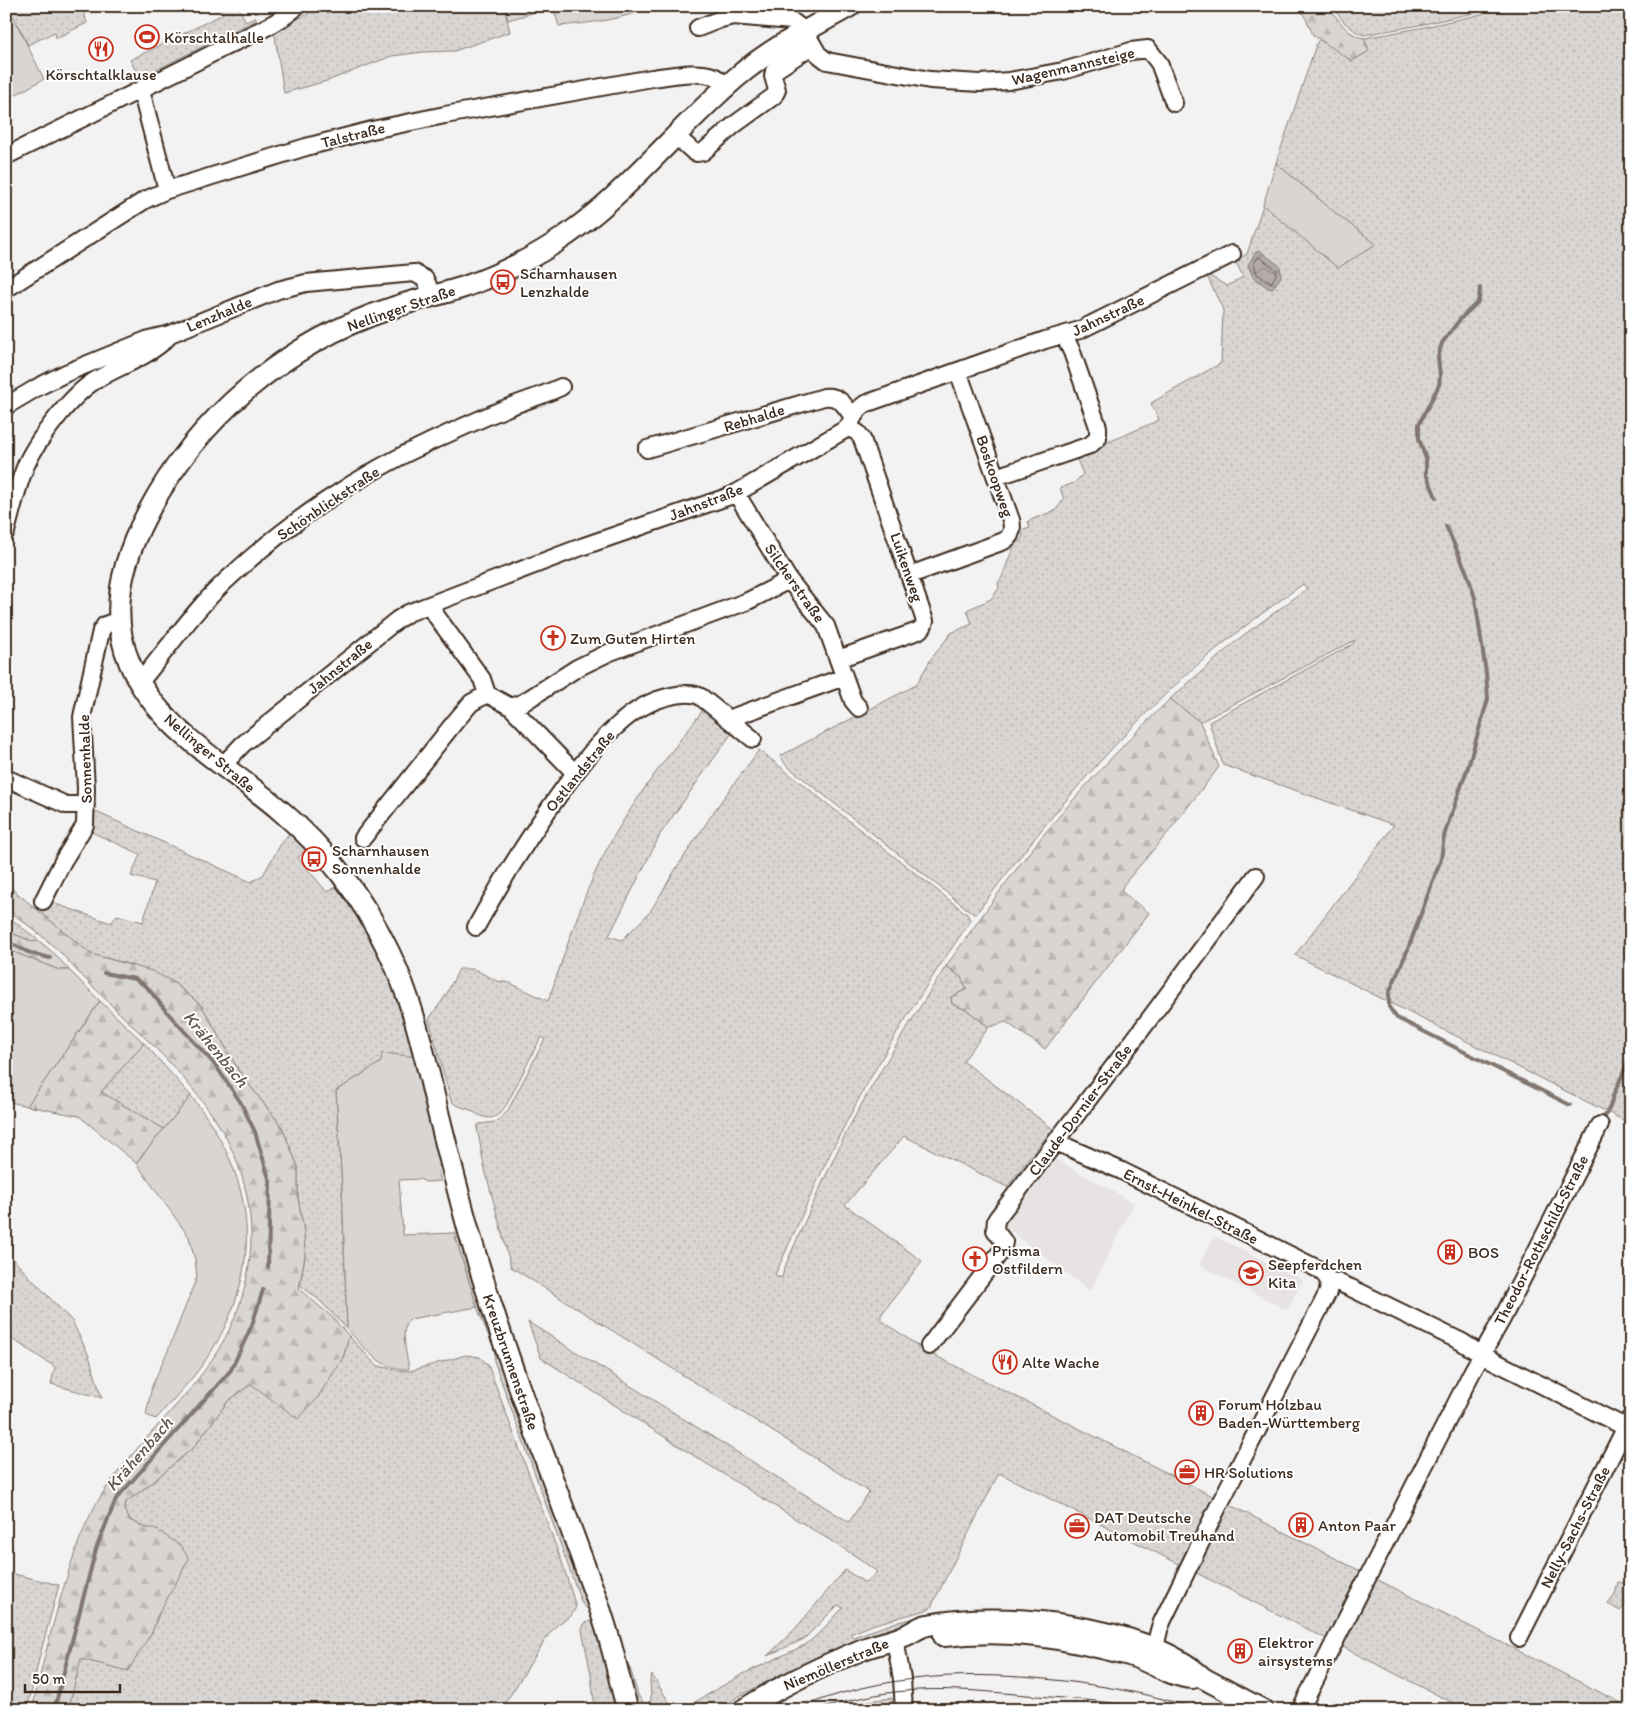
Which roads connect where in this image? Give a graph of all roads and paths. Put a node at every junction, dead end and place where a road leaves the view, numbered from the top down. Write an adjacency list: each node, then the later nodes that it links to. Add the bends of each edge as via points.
1 (297, 6): 6 (street, via 280,19)
2 (850, 6): 4 (main road, Nellinger Straße)
3 (698, 28): 4 (street, via 737,16 792,21)
4 (809, 38): 5 (main road, Nellinger Straße, via 755,63); 7 (street, Wagenmannsteige, via 822,58 833,63 930,80 973,83 1010,81 1064,71 1148,49 1159,63); 8 (street, via 774,71 777,90 774,96 703,152 694,152)
5 (725, 87): 8 (main road, Nellinger Straße); 10 (street, Talstraße, via 711,76 676,75 445,115 349,135)
6 (140, 90): 9 (street); 10 (street)
7 (1174, 103)
8 (676, 136): 13 (main road, Nellinger Straße, via 612,199 556,243 499,273)
9 (6, 156)
10 (167, 190): 12 (street, Talstraße, via 145,200)
11 (1232, 254): 15 (street, Jahnstraße)
12 (6, 289)
13 (433, 296): 14 (street, Lenzhalde, via 425,279 414,273 306,283 271,292); 27 (main road, Nellinger Straße, via 381,311 318,340 268,373 221,413 172,473 142,522 121,582)
14 (170, 334): 18 (street, Lenzhalde, via 149,339 66,373); 23 (street, via 155,348 89,384 65,408 29,459)
15 (1064, 335): 16 (street, Jahnstraße); 21 (street, via 1098,427 1098,438 1090,445)
16 (958, 371): 19 (street, Jahnstraße, via 868,403 857,410); 21 (street, Boskoopweg)
17 (561, 387): 30 (street, Schönblickstraße, via 413,450 298,520 217,589)
18 (6, 406)
19 (850, 422): 20 (street, Rebhalde, via 838,398 824,397); 22 (street, Jahnstraße); 24 (street, Luikenweg, via 861,437)
20 (647, 449)
21 (996, 477): 24 (street, Boskoopweg, via 1012,523 1010,536)
22 (736, 493): 25 (street, Silcherstraße); 26 (street, Jahnstraße, via 584,546)
23 (6, 532)
24 (910, 575): 28 (street, Luikenweg, via 924,618 922,628)
25 (789, 580): 28 (street, Silcherstraße, via 826,626); 32 (street, via 748,601 608,653)
26 (429, 606): 31 (street, via 482,679); 36 (street, Jahnstraße, via 401,617 239,748)
27 (120, 620): 30 (main road, Nellinger Straße, via 127,657); 39 (street, Sonnenhalde, via 105,625 101,631 83,705)
28 (838, 660): 29 (street, Silcherstraße)
29 (844, 677): 33 (street, Silcherstraße, via 853,702); 34 (street)
30 (140, 682): 36 (main road, Nellinger Straße, via 166,717)
31 (487, 694): 32 (street); 40 (street, via 468,706)
32 (511, 707): 37 (street)
33 (859, 708)
34 (728, 720): 35 (street, Ostlandstraße); 37 (street, Ostlandstraße, via 698,695 678,694 662,698 619,723)
35 (753, 739)
36 (223, 765): 44 (main road, Nellinger Straße, via 289,818 331,860 380,934)
37 (575, 773): 43 (street, Ostlandstraße, via 531,836)
38 (6, 778): 39 (street, via 66,805)
39 (86, 805): 42 (street, Sonnenhalde, via 84,828)
40 (363, 838)
41 (1256, 876): 46 (street, Claude-Dornier-Straße)
42 (43, 901)
43 (476, 927)
44 (411, 1008): 54 (main road, Kreuzbrunnenstraße, via 486,1290 520,1393 607,1630)
45 (1600, 1125): 49 (street, Theodor-Rothschild-Straße)
46 (1056, 1142): 47 (street, Ernst-Heinkel-Straße, via 1122,1171 1309,1265 1322,1272); 48 (street, Claude-Dornier-Straße, via 996,1220 994,1230 1004,1242 1000,1254)
47 (1329, 1281): 49 (street, Ernst-Heinkel-Straße, via 1351,1288); 53 (street, via 1328,1292 1162,1622)
48 (929, 1346)
49 (1482, 1355): 50 (street); 58 (street, Theodor-Rothschild-Straße)
50 (1629, 1425): 52 (street, Nelly-Sachs-Straße)
51 (900, 1638): 53 (main road, Niemöllerstraße, via 999,1633 1039,1635 1090,1644 1131,1656); 55 (main road, Niemöllerstraße, via 821,1668); 56 (street)
52 (1519, 1638)
53 (1153, 1656): 57 (main road, Niemöllerstraße, via 1181,1662 1203,1678)
54 (628, 1710)
55 (743, 1710)
56 (904, 1710)
57 (1262, 1710)
58 (1300, 1710)

